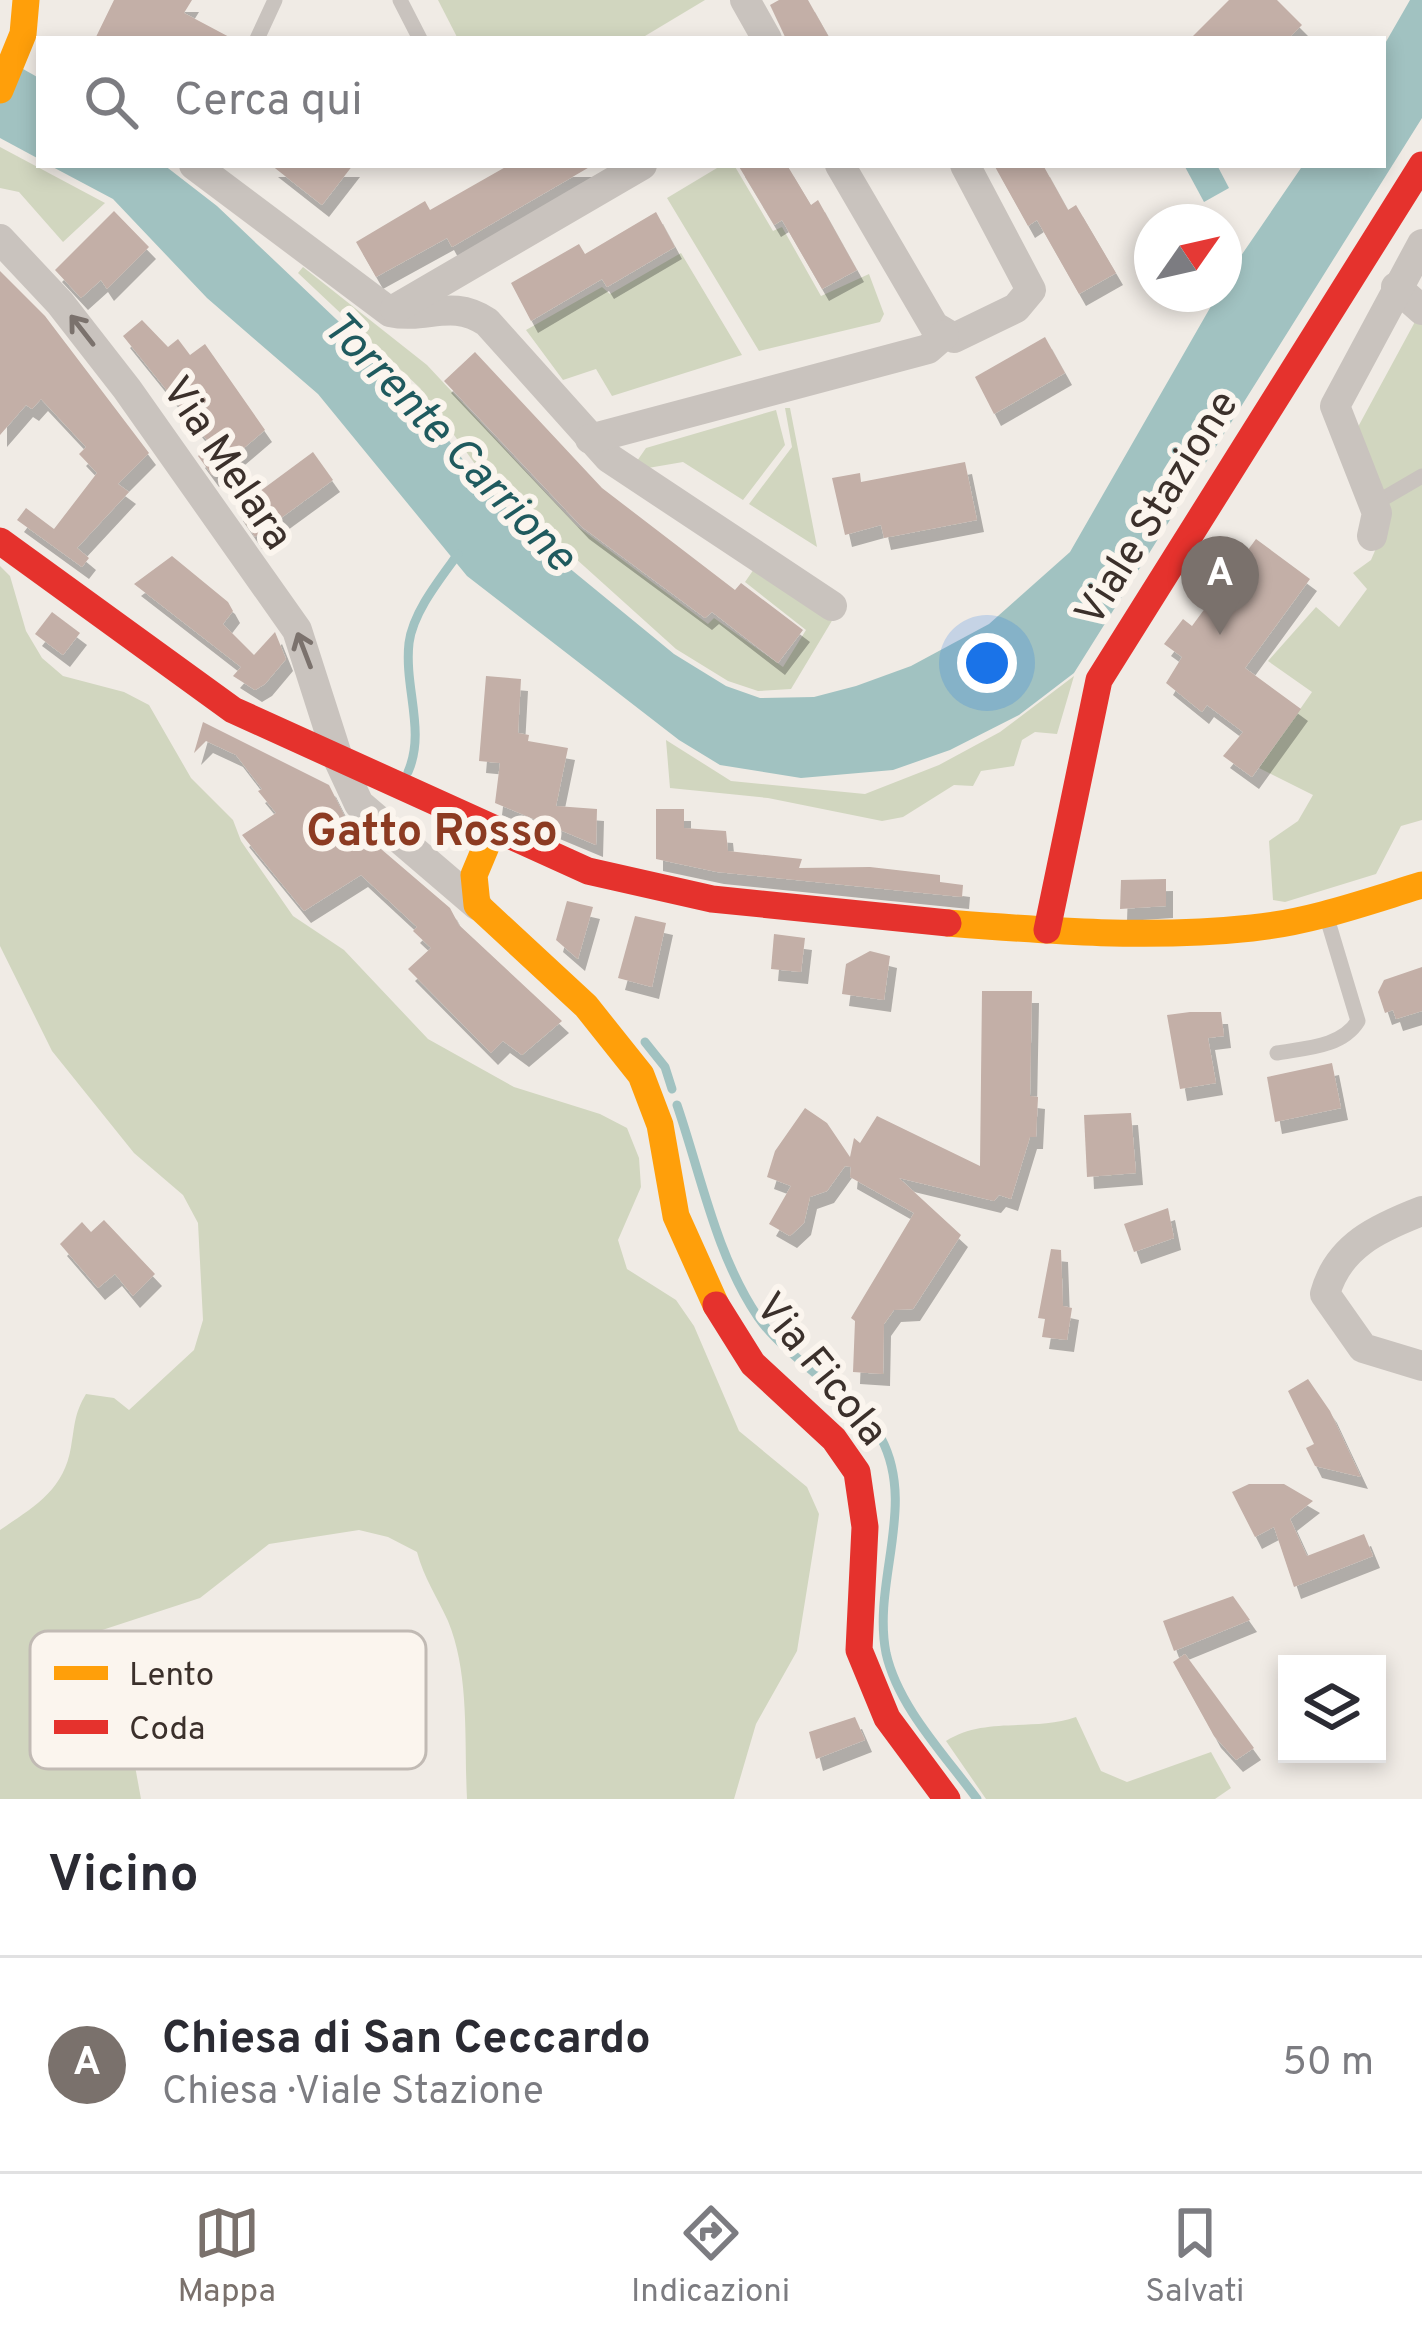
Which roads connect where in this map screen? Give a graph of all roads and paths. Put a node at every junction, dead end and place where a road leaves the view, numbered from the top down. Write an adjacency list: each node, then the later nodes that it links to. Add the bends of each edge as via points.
1 (26, 0): 8 (street)
2 (275, 0): 5 (lane)
3 (400, 0): 6 (lane)
4 (745, 0): 7 (street)
5 (258, 36)
6 (418, 36)
7 (765, 36)
8 (26, 45): 9 (street)
9 (0, 90)
10 (1422, 165): 32 (street, Viale Stazione, via 1111,656 1081,748)
11 (199, 168): 19 (street)
12 (637, 168): 19 (street)
13 (846, 168): 20 (street)
14 (967, 168): 20 (street, via 1031,290 968,335)
15 (0, 239): 27 (street, Via Melara, one-way to 15, via 297,630 128,389)
16 (1422, 244): 17 (street)
17 (1396, 286): 18 (street); 23 (street, via 1334,413)
18 (1422, 310)
19 (390, 312): 21 (street, via 410,316 444,306 487,322)
20 (944, 335): 21 (street, via 928,349)
21 (590, 439): 26 (street)
22 (1422, 476): 23 (lane)
23 (1374, 504): 24 (street)
24 (1372, 536)
25 (0, 541): 27 (street, via 202,690)
26 (832, 606)
27 (339, 761): 28 (street); 30 (street, Via Melara, via 370,818)
28 (491, 832): 30 (street, via 474,875); 32 (street, via 588,871 712,899)
29 (1422, 885): 31 (street)
30 (477, 904): 36 (street, Via Ficola, via 641,1074 676,1217 741,1348 855,1466 866,1496 856,1628 866,1676 894,1730)
31 (1326, 915): 32 (street, via 1202,934); 33 (lane, via 1358,1021 1330,1043)
32 (1047, 930)
33 (1277, 1053)
34 (1422, 1211): 35 (street, via 1351,1248 1332,1269 1325,1294 1363,1348)
35 (1422, 1366)
36 (947, 1799)

